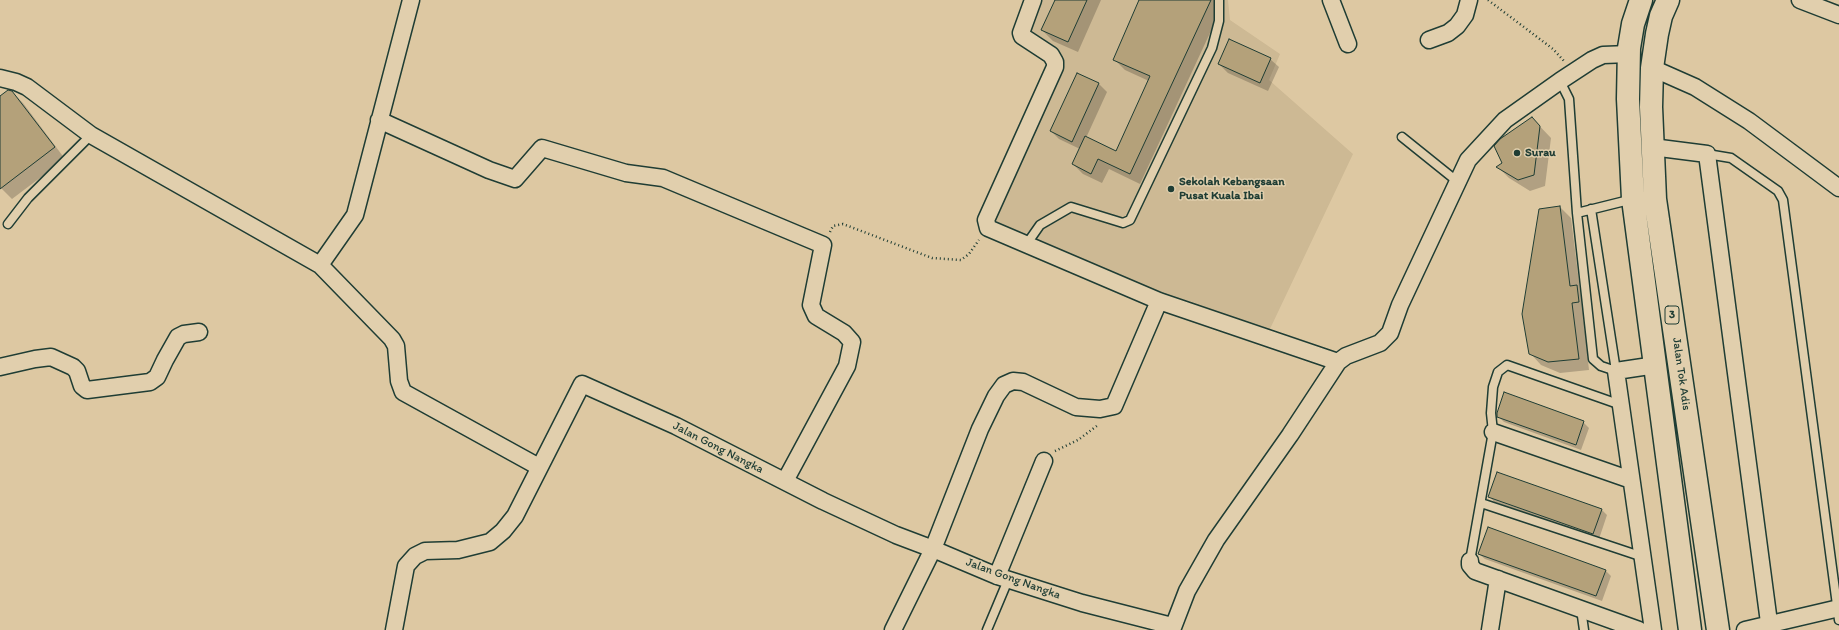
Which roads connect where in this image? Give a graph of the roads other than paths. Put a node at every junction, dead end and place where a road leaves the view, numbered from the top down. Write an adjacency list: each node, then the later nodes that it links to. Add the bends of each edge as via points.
1 (411, 0): 16 (street)
2 (1033, 0): 27 (street, via 1021,33 1051,55 1056,62 1055,67 986,220 988,228)
3 (1219, 0): 27 (lane, via 1219,20 1212,48 1130,220 1123,223 1071,207 1040,226)
4 (1331, 0): 11 (street)
5 (1469, 0): 10 (street, via 1465,15 1457,26 1448,33)
6 (1641, 0): 12 (main road, Jalan Tok Adis / 3, via 1633,24)
7 (1668, 0): 13 (main road, Jalan Tok Adis / 3, via 1661,16)
8 (1800, 0): 9 (street)
9 (1839, 15)
10 (1429, 40)
11 (1348, 44)
12 (1629, 54): 15 (street, via 1603,55); 23 (main road, Jalan Tok Adis / 3, via 1628,99)
13 (1652, 68): 19 (main road, Jalan Tok Adis / 3); 22 (street, via 1695,87 1749,121)
14 (0, 78): 17 (street, via 27,87)
15 (1560, 81): 21 (street, via 1498,126 1468,160); 25 (lane, via 1569,99)
16 (379, 120): 28 (street, via 355,215); 40 (street, via 489,170 515,178 542,148 626,172 663,178 823,245 811,305 816,316 844,333 852,342 847,366)
17 (91, 135): 26 (lane, via 28,198); 28 (street)
18 (1402, 137): 21 (lane)
19 (1652, 147): 20 (street); 59 (main road, Jalan Tok Adis / 3, via 1655,199)
20 (1707, 154): 48 (lane, via 1731,158 1778,191 1783,200); 49 (street)
21 (1458, 182): 31 (street, via 1400,305 1390,332 1380,343 1346,356)
22 (1839, 188)
23 (1633, 199): 24 (lane); 32 (main road, Jalan Tok Adis / 3)
24 (1591, 209): 25 (lane); 34 (lane)
25 (1577, 213): 34 (lane, via 1593,359 1600,366)
26 (8, 224)
27 (1026, 245): 29 (street)
28 (320, 265): 38 (street, via 392,339 396,346 399,381 403,392)
29 (1158, 301): 31 (street); 42 (street, via 1114,406 1100,409 1076,407 1022,382 1013,381 1004,385 980,429)
30 (199, 332): 33 (street, via 178,337 157,377 150,382 87,390 82,386 73,367 51,357)
31 (1338, 362): 50 (street, via 1216,540 1187,591)
32 (1656, 365): 34 (street); 58 (main road, Jalan Tok Adis / 3)
33 (0, 367)
34 (1616, 371): 35 (street)
35 (1621, 405): 36 (lane, via 1508,364 1498,372 1493,387); 39 (street)
36 (1493, 432): 39 (street); 41 (lane)
37 (1044, 461): 45 (street)
38 (539, 467): 40 (street, Jalan Gong Nangka, via 582,384 676,426); 51 (street, Jalan Gong Nangka, via 515,516 490,542 458,550 425,551 415,556 406,566)
39 (1632, 480): 43 (street)
40 (785, 481): 42 (street, Jalan Gong Nangka, via 896,535)
41 (1481, 503): 43 (lane); 44 (lane)
42 (933, 548): 45 (street, Jalan Gong Nangka); 52 (street)
43 (1643, 557): 57 (street)
44 (1470, 561): 46 (street, via 1475,571)
45 (1002, 578): 50 (street, Jalan Gong Nangka); 53 (lane)
46 (1498, 578): 47 (street); 54 (street)
47 (1581, 609): 55 (lane); 56 (street)
48 (1838, 612): 49 (street)
49 (1770, 627): 60 (street)
50 (1172, 628)
51 (394, 630)
52 (893, 630)
53 (987, 630)
54 (1490, 630)
55 (1584, 630)
56 (1639, 630)
57 (1653, 630)
58 (1690, 630)
59 (1718, 630)
60 (1745, 630)

